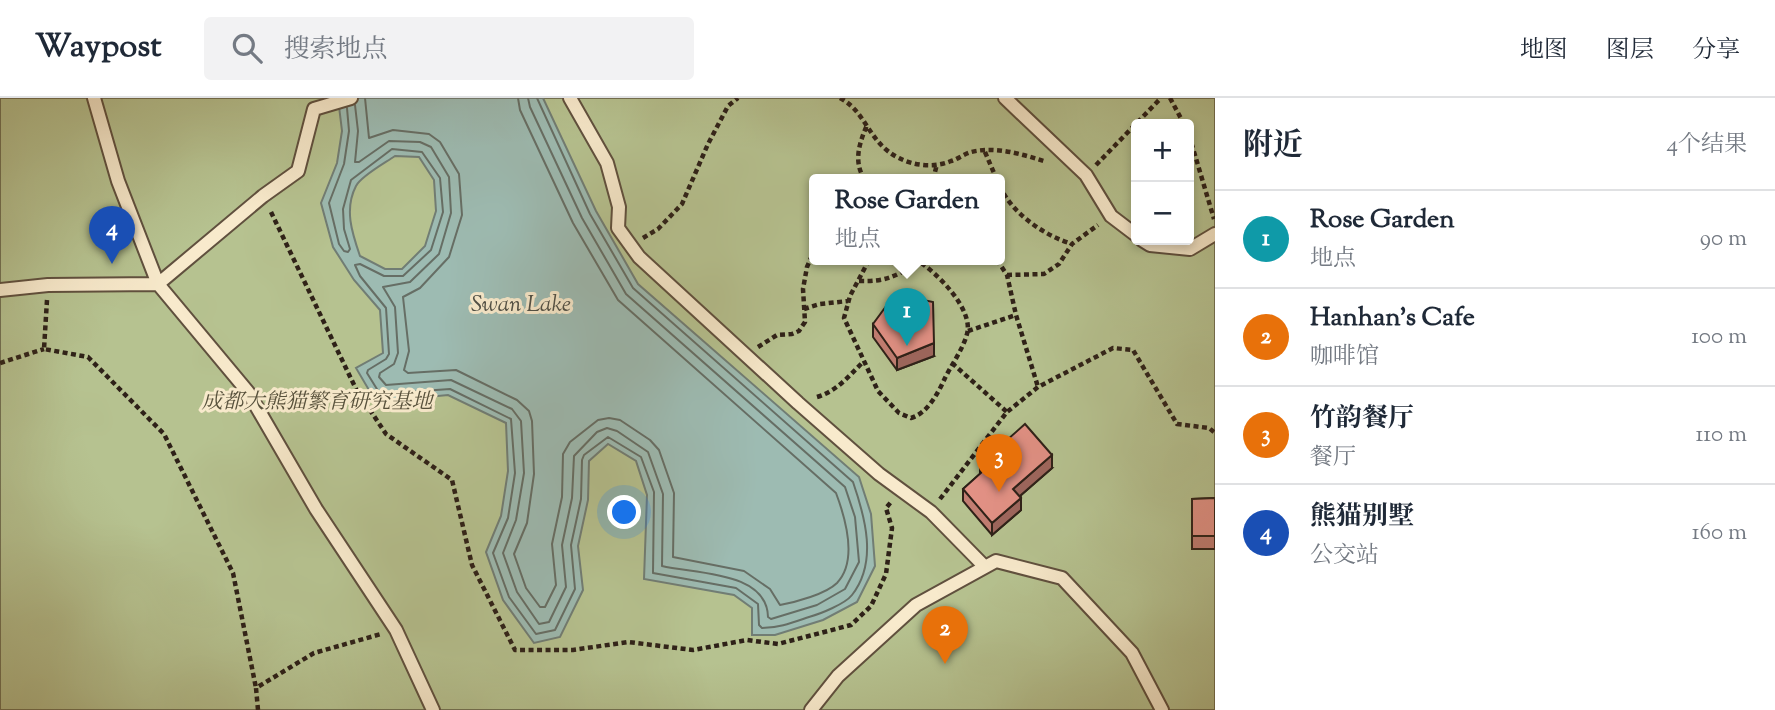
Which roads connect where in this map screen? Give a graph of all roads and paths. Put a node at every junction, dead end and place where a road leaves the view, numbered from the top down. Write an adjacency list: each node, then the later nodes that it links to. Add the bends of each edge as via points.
1 (94, 98): 36 (lane, via 118,181)
2 (351, 98): 9 (lane)
3 (570, 98): 27 (lane, via 607,163 619,207 618,228)
4 (738, 98): 27 (path, via 728,106 682,204 659,229)
5 (840, 98): 11 (path)
6 (1005, 98): 19 (lane)
7 (1161, 98): 19 (path)
8 (1170, 98): 10 (path)
9 (313, 104): 21 (lane, via 298,171)
10 (1181, 119)
11 (867, 125): 14 (path, via 882,149 901,159); 16 (path, via 857,158)
12 (985, 151): 14 (path); 15 (path, via 1004,150); 18 (path)
13 (1194, 152): 23 (path)
14 (937, 164): 17 (path)
15 (1056, 164)
16 (862, 174)
17 (934, 174)
18 (995, 174)
19 (1086, 175): 22 (lane)
20 (1005, 194): 26 (path, via 1016,210 1056,239)
21 (263, 196): 36 (lane); 52 (path, via 363,400 386,434 452,480 472,565 515,650 573,650 628,642 693,650 747,640 778,644 851,625 871,606 886,574 892,528 886,508)
22 (1111, 216): 24 (lane); 26 (path)
23 (1215, 223)
24 (1131, 231)
25 (1215, 234): 28 (lane, via 1190,249)
26 (1072, 244): 34 (path, via 1059,264 1044,274)
27 (630, 245): 44 (lane)
28 (1150, 245)
29 (809, 262): 40 (path)
30 (867, 265): 35 (path)
31 (912, 265): 35 (path, via 880,282)
32 (924, 265): 42 (path, via 950,290 963,310)
33 (1000, 265): 34 (path)
34 (1007, 275): 41 (path)
35 (859, 281): 39 (path)
36 (158, 284): 37 (lane); 55 (lane, via 248,392 316,509)
37 (48, 285): 38 (lane); 43 (path)
38 (0, 290)
39 (848, 301): 40 (path); 45 (path, via 844,318)
40 (804, 309): 44 (path, via 805,322 799,331 777,335)
41 (1016, 315): 42 (path); 48 (path)
42 (968, 331): 47 (path)
43 (44, 349): 46 (path); 56 (path, via 88,356 164,434 233,573)
44 (747, 356): 49 (lane)
45 (863, 362): 47 (path, via 878,391 899,413 911,418 921,415 940,390); 49 (path, via 829,393)
46 (0, 363)
47 (952, 363): 50 (path)
48 (1038, 387): 50 (path); 51 (path, via 1113,348 1133,350 1178,424)
49 (798, 403): 52 (lane)
50 (1007, 412): 53 (path)
51 (1215, 433)
52 (901, 490): 53 (lane)
53 (931, 512): 54 (lane)
54 (985, 567): 59 (lane, via 916,605 838,676); 60 (lane, via 996,561 1062,578 1132,653)
55 (396, 630): 56 (path, via 314,653); 58 (lane)
56 (256, 688): 57 (path)
57 (258, 710)
58 (433, 710)
59 (811, 710)
60 (1162, 710)

